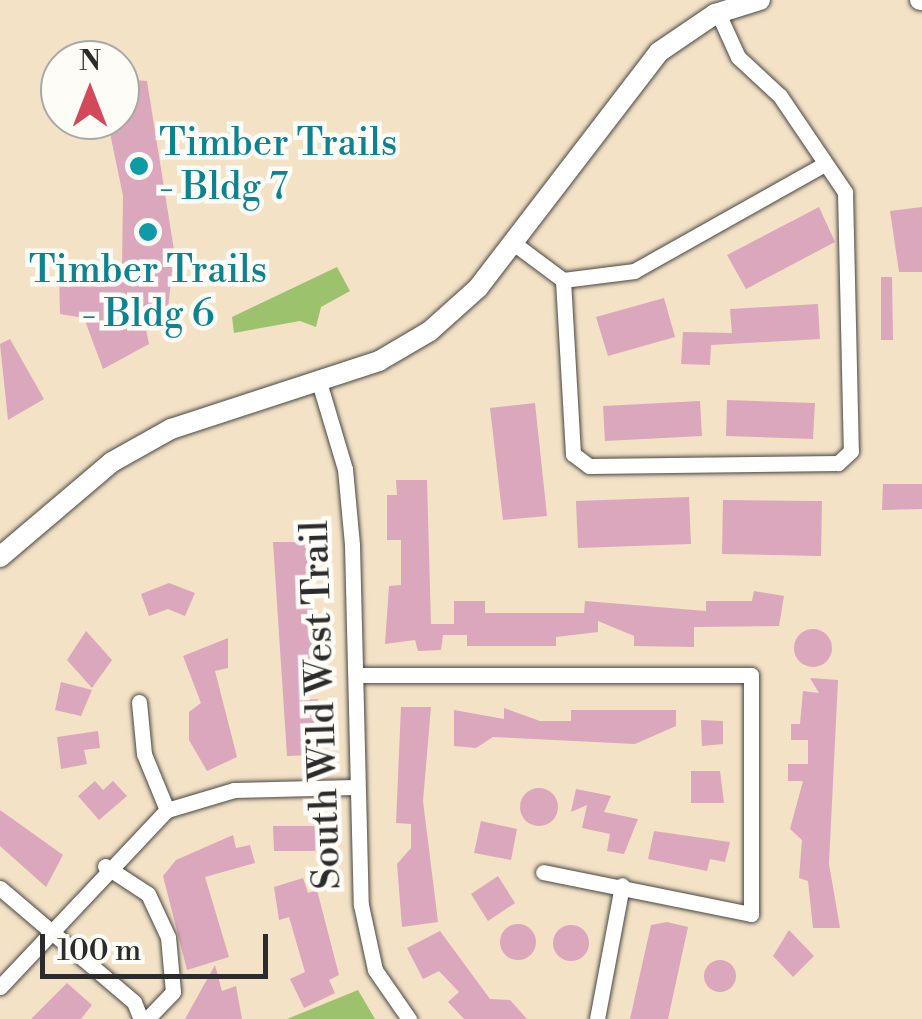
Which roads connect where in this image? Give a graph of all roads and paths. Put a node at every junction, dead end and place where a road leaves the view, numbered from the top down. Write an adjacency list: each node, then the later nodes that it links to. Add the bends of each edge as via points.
1 (760, 0): 2 (street)
2 (718, 13): 3 (street, via 738,58 780,96); 4 (street, via 659,52 611,104)
3 (821, 166): 5 (street, via 634,271); 5 (street, via 845,192 851,452 838,463 589,466 574,454)
4 (512, 242): 5 (street); 6 (street, via 430,331)
5 (563, 280)
6 (320, 382): 7 (street, via 142,445); 8 (street, South Wild West Trail, via 344,469)
7 (0, 557)
8 (358, 675): 10 (street, South Wild West Trail); 14 (street, via 751,675 751,914)
9 (139, 702): 11 (street, via 144,754)
10 (354, 786): 11 (street, via 234,790); 19 (street, South Wild West Trail, via 376,970)
11 (167, 810): 12 (street)
12 (105, 866): 16 (street); 18 (street, via 148,894 168,937 173,992)
13 (543, 872): 14 (street)
14 (622, 885): 20 (street)
15 (0, 888): 16 (street)
16 (48, 926): 17 (street); 18 (street)
17 (0, 987)
18 (144, 1019)
19 (409, 1019)
20 (597, 1019)

